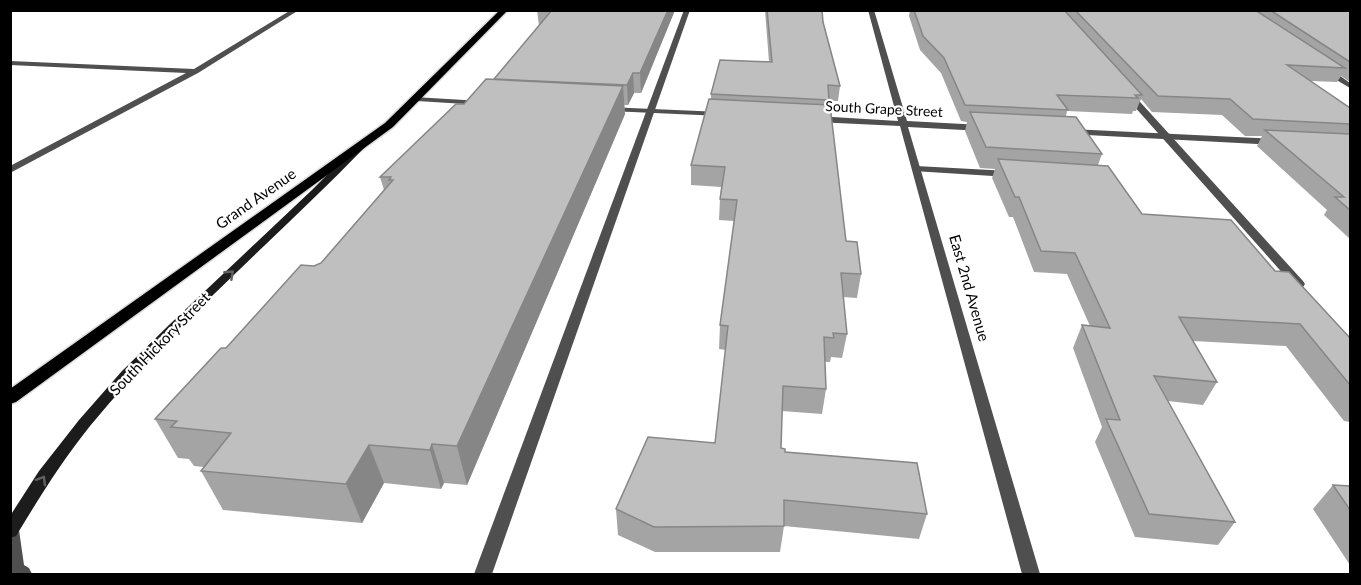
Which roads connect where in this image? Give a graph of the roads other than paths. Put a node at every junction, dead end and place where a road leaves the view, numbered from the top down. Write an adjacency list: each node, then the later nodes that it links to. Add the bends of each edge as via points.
1 (296, 10): 7 (street)
2 (506, 10): 10 (main road, Grand Avenue)
3 (687, 10): 13 (street)
4 (872, 10): 16 (street, East 2nd Avenue)
5 (10, 63): 7 (street)
6 (1318, 65): 9 (street)
7 (195, 71): 23 (street)
8 (1119, 83): 19 (street)
9 (1350, 86)
10 (417, 99): 11 (street); 20 (main road, Grand Avenue)
11 (495, 104)
12 (602, 109): 13 (street)
13 (650, 111): 14 (street); 29 (street)
14 (734, 115)
15 (806, 118): 16 (street, South Grape Street)
16 (903, 123): 17 (street, South Grape Street); 22 (street, East 2nd Avenue)
17 (993, 128)
18 (1063, 132): 19 (street)
19 (1168, 137): 21 (street); 25 (street)
20 (365, 142): 26 (main road, Grand Avenue); 27 (main road, South Hickory Street, one-way to 20, via 48,470 114,390 217,286 317,194)
21 (1281, 143)
22 (916, 169): 24 (street); 30 (street, East 2nd Avenue)
23 (10, 170)
24 (1026, 175)
25 (1310, 296)
26 (10, 398)
27 (11, 531): 28 (street, South Hickory Street, via 16,570)
28 (23, 574)
29 (483, 574)
30 (1031, 574)

